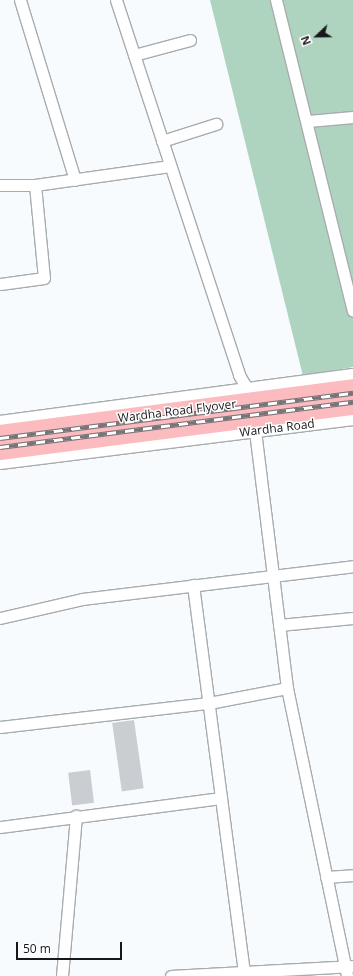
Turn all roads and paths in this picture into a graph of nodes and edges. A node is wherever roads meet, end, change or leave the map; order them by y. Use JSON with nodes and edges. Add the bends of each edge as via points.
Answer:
{"nodes":[{"id":1,"x":20,"y":0,"type":"edge"},
{"id":2,"x":116,"y":0,"type":"edge"},
{"id":3,"x":276,"y":0,"type":"edge"},
{"id":4,"x":190,"y":40,"type":"dead end"},
{"id":5,"x":134,"y":55,"type":"junction"},
{"id":6,"x":353,"y":117,"type":"edge"},
{"id":7,"x":308,"y":121,"type":"junction"},
{"id":8,"x":216,"y":124,"type":"dead end"},
{"id":9,"x":162,"y":141,"type":"junction"},
{"id":10,"x":170,"y":166,"type":"junction"},
{"id":11,"x":74,"y":180,"type":"junction"},
{"id":12,"x":0,"y":185,"type":"edge"},
{"id":13,"x":35,"y":185,"type":"junction"},
{"id":14,"x":0,"y":284,"type":"edge"},
{"id":15,"x":353,"y":311,"type":"edge"},
{"id":16,"x":353,"y":376,"type":"edge"},
{"id":17,"x":353,"y":388,"type":"edge"},
{"id":18,"x":248,"y":390,"type":"junction"},
{"id":19,"x":353,"y":406,"type":"edge"},
{"id":20,"x":353,"y":418,"type":"edge"},
{"id":21,"x":0,"y":423,"type":"edge"},
{"id":22,"x":255,"y":431,"type":"junction"},
{"id":23,"x":0,"y":434,"type":"edge"},
{"id":24,"x":0,"y":451,"type":"edge"},
{"id":25,"x":0,"y":462,"type":"edge"},
{"id":26,"x":353,"y":566,"type":"edge"},
{"id":27,"x":273,"y":577,"type":"junction"},
{"id":28,"x":193,"y":585,"type":"junction"},
{"id":29,"x":0,"y":618,"type":"edge"},
{"id":30,"x":353,"y":618,"type":"edge"},
{"id":31,"x":279,"y":625,"type":"junction"},
{"id":32,"x":288,"y":688,"type":"junction"},
{"id":33,"x":209,"y":703,"type":"junction"},
{"id":34,"x":0,"y":728,"type":"edge"},
{"id":35,"x":221,"y":798,"type":"junction"},
{"id":36,"x":76,"y":816,"type":"junction"},
{"id":37,"x":0,"y":828,"type":"edge"},
{"id":38,"x":353,"y":875,"type":"edge"},
{"id":39,"x":326,"y":877,"type":"junction"},
{"id":40,"x":348,"y":969,"type":"edge"},
{"id":41,"x":244,"y":972,"type":"junction"},
{"id":42,"x":62,"y":976,"type":"edge"},
{"id":43,"x":171,"y":976,"type":"edge"}],
"edges":[{"from":1,"to":11,"type":"street"},
{"from":2,"to":5,"type":"street"},
{"from":3,"to":7,"type":"street"},
{"from":4,"to":5,"type":"street"},
{"from":5,"to":9,"type":"street"},
{"from":6,"to":7,"type":"street"},
{"from":7,"to":15,"type":"street"},
{"from":8,"to":9,"type":"street"},
{"from":9,"to":10,"type":"street"},
{"from":10,"to":11,"type":"street"},
{"from":10,"to":18,"type":"street","via":[[238,375]]},
{"from":11,"to":13,"type":"street"},
{"from":12,"to":13,"type":"street"},
{"from":13,"to":14,"type":"street","via":[[44,278]]},
{"from":16,"to":18,"type":"street"},
{"from":17,"to":23,"type":"highway","name":"Wardha Road Flyover"},
{"from":18,"to":21,"type":"street"},
{"from":19,"to":24,"type":"highway","name":"Wardha Road Flyover"},
{"from":20,"to":22,"type":"street","name":"Wardha Road"},
{"from":22,"to":25,"type":"street","name":"Wardha Road"},
{"from":22,"to":27,"type":"street"},
{"from":26,"to":27,"type":"street"},
{"from":27,"to":28,"type":"street"},
{"from":27,"to":31,"type":"street"},
{"from":28,"to":29,"type":"street","via":[[82,599]]},
{"from":28,"to":33,"type":"street"},
{"from":30,"to":31,"type":"street"},
{"from":31,"to":32,"type":"street"},
{"from":32,"to":33,"type":"street"},
{"from":32,"to":39,"type":"street"},
{"from":33,"to":34,"type":"street"},
{"from":33,"to":35,"type":"street"},
{"from":35,"to":36,"type":"street"},
{"from":35,"to":41,"type":"street"},
{"from":36,"to":37,"type":"street"},
{"from":36,"to":42,"type":"street"},
{"from":38,"to":39,"type":"street"},
{"from":39,"to":40,"type":"street"},
{"from":40,"to":41,"type":"street"},
{"from":41,"to":43,"type":"street"}]}
